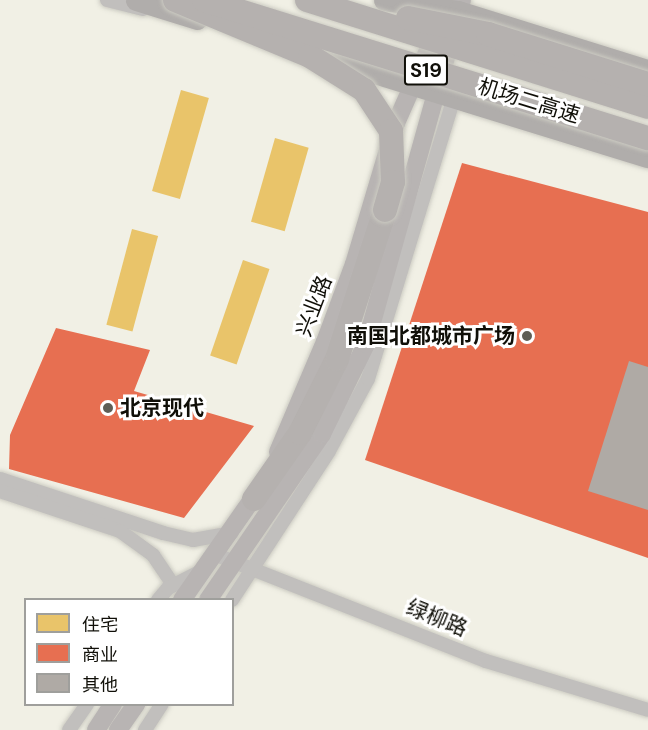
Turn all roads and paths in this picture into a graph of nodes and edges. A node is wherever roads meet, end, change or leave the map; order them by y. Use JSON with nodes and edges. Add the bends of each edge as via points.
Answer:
{"nodes":[{"id":1,"x":107,"y":0,"type":"edge"},
{"id":2,"x":136,"y":0,"type":"edge"},
{"id":3,"x":204,"y":0,"type":"edge"},
{"id":4,"x":384,"y":0,"type":"edge"},
{"id":5,"x":312,"y":1,"type":"edge"},
{"id":6,"x":167,"y":4,"type":"edge"},
{"id":7,"x":454,"y":5,"type":"edge"},
{"id":8,"x":648,"y":70,"type":"edge"},
{"id":9,"x":412,"y":84,"type":"junction"},
{"id":10,"x":648,"y":84,"type":"edge"},
{"id":11,"x":446,"y":94,"type":"junction"},
{"id":12,"x":648,"y":106,"type":"edge"},
{"id":13,"x":648,"y":138,"type":"edge"},
{"id":14,"x":648,"y":158,"type":"edge"},
{"id":15,"x":0,"y":479,"type":"edge"},
{"id":16,"x":0,"y":491,"type":"edge"},
{"id":17,"x":254,"y":499,"type":"junction"},
{"id":18,"x":231,"y":532,"type":"junction"},
{"id":19,"x":214,"y":554,"type":"junction"},
{"id":20,"x":236,"y":560,"type":"junction"},
{"id":21,"x":254,"y":567,"type":"junction"},
{"id":22,"x":178,"y":592,"type":"edge"},
{"id":23,"x":163,"y":598,"type":"edge"},
{"id":24,"x":209,"y":598,"type":"edge"},
{"id":25,"x":233,"y":598,"type":"edge"},
{"id":26,"x":86,"y":706,"type":"edge"},
{"id":27,"x":112,"y":706,"type":"edge"},
{"id":28,"x":135,"y":706,"type":"edge"},
{"id":29,"x":161,"y":706,"type":"edge"},
{"id":30,"x":648,"y":710,"type":"edge"},
{"id":31,"x":69,"y":730,"type":"edge"},
{"id":32,"x":96,"y":730,"type":"edge"},
{"id":33,"x":118,"y":730,"type":"edge"},
{"id":34,"x":145,"y":730,"type":"edge"}],
"edges":[{"from":1,"to":6,"type":"street","via":[[138,9]]},
{"from":2,"to":6,"type":"main road"},
{"from":3,"to":13,"type":"highway","name":"机场二高速","number":"S19","bridge":true},
{"from":4,"to":7,"type":"main road"},
{"from":5,"to":10,"type":"highway","bridge":true,"via":[[465,28]]},
{"from":5,"to":12,"type":"highway","name":"机场二高速","number":"S19","bridge":true},
{"from":6,"to":9,"type":"main road"},
{"from":6,"to":17,"type":"highway","bridge":true,"via":[[310,56],[363,90],[391,130],[393,182],[337,359],[300,433]]},
{"from":7,"to":8,"type":"main road"},
{"from":7,"to":9,"type":"main road","name":"兴业路"},
{"from":7,"to":11,"type":"main road"},
{"from":9,"to":11,"type":"main road"},
{"from":9,"to":17,"type":"main road","name":"兴业路","via":[[325,342]]},
{"from":11,"to":14,"type":"main road"},
{"from":11,"to":20,"type":"main road","via":[[350,383],[285,492]]},
{"from":11,"to":21,"type":"street","via":[[368,379],[329,451]]},
{"from":15,"to":18,"type":"street","via":[[193,540]]},
{"from":16,"to":22,"type":"street","via":[[120,531],[153,555]]},
{"from":17,"to":18,"type":"main road","name":"兴业路"},
{"from":18,"to":19,"type":"main road","name":"兴业路"},
{"from":19,"to":20,"type":"street","name":"绿柳路"},
{"from":19,"to":22,"type":"main road","name":"兴业路"},
{"from":20,"to":21,"type":"street","name":"绿柳路"},
{"from":20,"to":24,"type":"main road"},
{"from":21,"to":25,"type":"street"},
{"from":21,"to":30,"type":"street","name":"绿柳路","via":[[486,661]]},
{"from":22,"to":23,"type":"street"},
{"from":26,"to":31,"type":"street"},
{"from":27,"to":32,"type":"main road"},
{"from":28,"to":33,"type":"main road"},
{"from":29,"to":34,"type":"street"}]}
